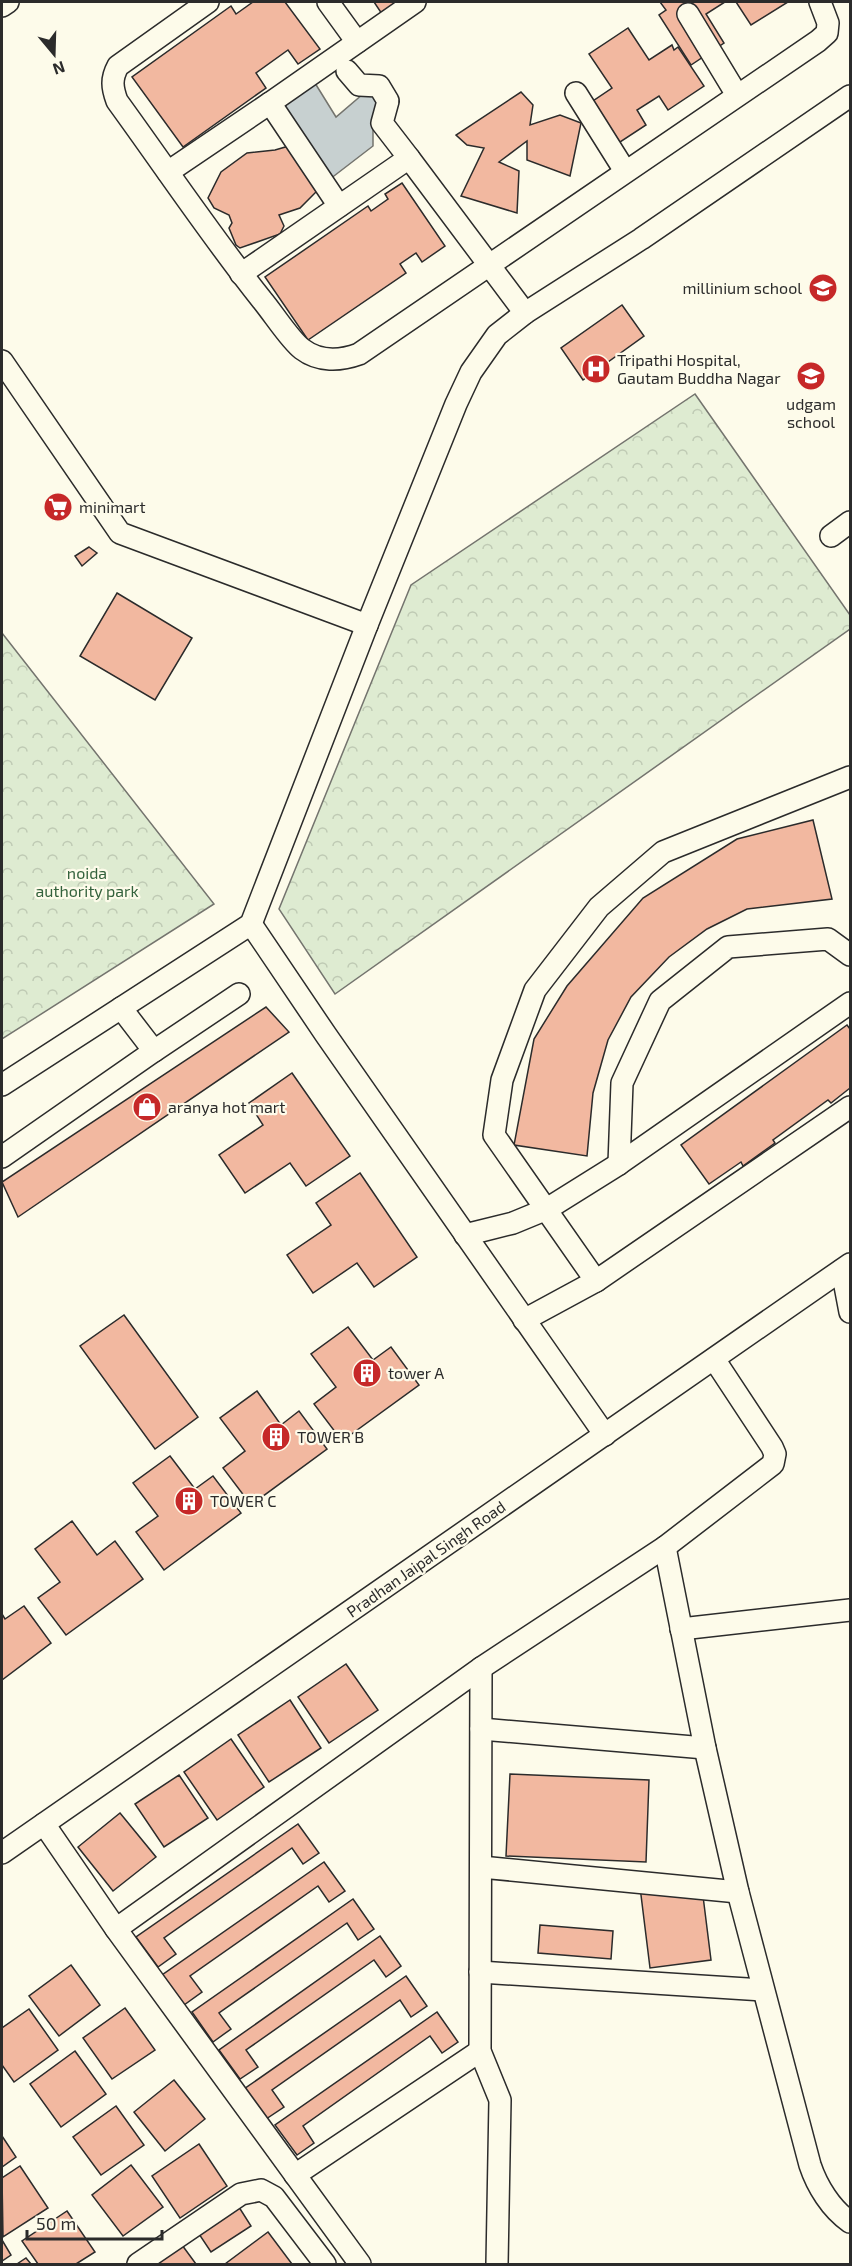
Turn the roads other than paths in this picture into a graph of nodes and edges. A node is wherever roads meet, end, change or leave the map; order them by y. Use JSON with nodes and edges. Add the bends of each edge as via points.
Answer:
{"nodes":[{"id":1,"x":8,"y":2,"type":"edge"},
{"id":2,"x":208,"y":2,"type":"edge"},
{"id":3,"x":328,"y":2,"type":"edge"},
{"id":4,"x":415,"y":2,"type":"edge"},
{"id":5,"x":820,"y":2,"type":"edge"},
{"id":6,"x":2,"y":6,"type":"edge"},
{"id":7,"x":688,"y":14,"type":"dead end"},
{"id":8,"x":357,"y":42,"type":"junction"},
{"id":9,"x":347,"y":70,"type":"dead end"},
{"id":10,"x":576,"y":93,"type":"dead end"},
{"id":11,"x":736,"y":95,"type":"junction"},
{"id":12,"x":850,"y":96,"type":"edge"},
{"id":13,"x":270,"y":103,"type":"junction"},
{"id":14,"x":410,"y":158,"type":"junction"},
{"id":15,"x":625,"y":171,"type":"junction"},
{"id":16,"x":168,"y":172,"type":"junction"},
{"id":17,"x":339,"y":206,"type":"junction"},
{"id":18,"x":489,"y":264,"type":"junction"},
{"id":19,"x":241,"y":274,"type":"junction"},
{"id":20,"x":525,"y":313,"type":"junction"},
{"id":21,"x":2,"y":361,"type":"edge"},
{"id":22,"x":850,"y":522,"type":"edge"},
{"id":23,"x":831,"y":536,"type":"dead end"},
{"id":24,"x":367,"y":625,"type":"junction"},
{"id":25,"x":850,"y":777,"type":"edge"},
{"id":26,"x":251,"y":924,"type":"junction"},
{"id":27,"x":850,"y":955,"type":"edge"},
{"id":28,"x":239,"y":994,"type":"dead end"},
{"id":29,"x":850,"y":1003,"type":"edge"},
{"id":30,"x":121,"y":1008,"type":"junction"},
{"id":31,"x":154,"y":1051,"type":"junction"},
{"id":32,"x":2,"y":1085,"type":"edge"},
{"id":33,"x":850,"y":1107,"type":"edge"},
{"id":34,"x":2,"y":1157,"type":"edge"},
{"id":35,"x":619,"y":1164,"type":"junction"},
{"id":36,"x":547,"y":1209,"type":"junction"},
{"id":37,"x":465,"y":1235,"type":"junction"},
{"id":38,"x":846,"y":1267,"type":"edge"},
{"id":39,"x":596,"y":1281,"type":"junction"},
{"id":40,"x":849,"y":1298,"type":"edge"},
{"id":41,"x":524,"y":1320,"type":"junction"},
{"id":42,"x":714,"y":1359,"type":"junction"},
{"id":43,"x":605,"y":1435,"type":"junction"},
{"id":44,"x":665,"y":1547,"type":"junction"},
{"id":45,"x":850,"y":1610,"type":"edge"},
{"id":46,"x":681,"y":1629,"type":"junction"},
{"id":47,"x":481,"y":1668,"type":"junction"},
{"id":48,"x":481,"y":1729,"type":"junction"},
{"id":49,"x":705,"y":1748,"type":"junction"},
{"id":50,"x":44,"y":1824,"type":"junction"},
{"id":51,"x":2,"y":1853,"type":"edge"},
{"id":52,"x":481,"y":1867,"type":"junction"},
{"id":53,"x":738,"y":1892,"type":"junction"},
{"id":54,"x":116,"y":1929,"type":"junction"},
{"id":55,"x":480,"y":1971,"type":"junction"},
{"id":56,"x":763,"y":1990,"type":"junction"},
{"id":57,"x":480,"y":2051,"type":"junction"},
{"id":58,"x":295,"y":2175,"type":"junction"},
{"id":59,"x":850,"y":2222,"type":"edge"},
{"id":60,"x":138,"y":2265,"type":"edge"},
{"id":61,"x":325,"y":2265,"type":"edge"},
{"id":62,"x":360,"y":2265,"type":"edge"},
{"id":63,"x":497,"y":2265,"type":"edge"}],
"edges":[{"from":1,"to":6,"type":"street"},
{"from":2,"to":16,"type":"street","via":[[126,58],[111,82],[117,101]]},
{"from":3,"to":8,"type":"street"},
{"from":4,"to":8,"type":"street"},
{"from":5,"to":11,"type":"street","via":[[827,33]]},
{"from":7,"to":11,"type":"street"},
{"from":8,"to":13,"type":"street"},
{"from":9,"to":14,"type":"street","via":[[359,85],[379,86],[388,101],[382,123]]},
{"from":10,"to":15,"type":"street"},
{"from":11,"to":15,"type":"street"},
{"from":12,"to":20,"type":"street","via":[[642,239]]},
{"from":13,"to":16,"type":"street"},
{"from":13,"to":17,"type":"street"},
{"from":14,"to":17,"type":"street"},
{"from":14,"to":18,"type":"street"},
{"from":15,"to":18,"type":"street"},
{"from":16,"to":19,"type":"street"},
{"from":17,"to":19,"type":"street"},
{"from":18,"to":19,"type":"street","via":[[359,354],[331,360],[302,349]]},
{"from":18,"to":20,"type":"street"},
{"from":20,"to":24,"type":"street","via":[[497,334],[471,372]]},
{"from":21,"to":24,"type":"street","via":[[120,533]]},
{"from":22,"to":23,"type":"street"},
{"from":24,"to":26,"type":"street"},
{"from":25,"to":36,"type":"street","via":[[663,852],[599,907],[535,990],[502,1080],[494,1135]]},
{"from":26,"to":30,"type":"street"},
{"from":26,"to":37,"type":"street"},
{"from":27,"to":35,"type":"street","via":[[828,939],[728,947],[660,1001],[622,1083]]},
{"from":28,"to":31,"type":"street"},
{"from":29,"to":35,"type":"street"},
{"from":30,"to":31,"type":"street"},
{"from":30,"to":32,"type":"street"},
{"from":31,"to":34,"type":"street"},
{"from":33,"to":39,"type":"street"},
{"from":35,"to":36,"type":"street"},
{"from":36,"to":37,"type":"street","via":[[513,1223]]},
{"from":36,"to":39,"type":"street"},
{"from":37,"to":41,"type":"street"},
{"from":38,"to":40,"type":"street"},
{"from":38,"to":42,"type":"street","name":"Pradhan Jaipal Singh Road"},
{"from":39,"to":41,"type":"street"},
{"from":41,"to":43,"type":"street"},
{"from":42,"to":43,"type":"street","name":"Pradhan Jaipal Singh Road"},
{"from":42,"to":44,"type":"street","via":[[772,1447],[775,1458],[773,1464]]},
{"from":43,"to":50,"type":"street","name":"Pradhan Jaipal Singh Road"},
{"from":44,"to":46,"type":"street"},
{"from":44,"to":47,"type":"street"},
{"from":45,"to":46,"type":"street"},
{"from":46,"to":49,"type":"street"},
{"from":47,"to":48,"type":"street"},
{"from":47,"to":54,"type":"street"},
{"from":48,"to":49,"type":"street"},
{"from":48,"to":52,"type":"street"},
{"from":49,"to":53,"type":"street"},
{"from":50,"to":51,"type":"street","name":"Pradhan Jaipal Singh Road"},
{"from":50,"to":54,"type":"street"},
{"from":52,"to":53,"type":"street"},
{"from":52,"to":55,"type":"street"},
{"from":53,"to":56,"type":"street"},
{"from":54,"to":58,"type":"street"},
{"from":55,"to":56,"type":"street"},
{"from":55,"to":57,"type":"street"},
{"from":56,"to":59,"type":"street","via":[[815,2180]]},
{"from":57,"to":58,"type":"street"},
{"from":57,"to":63,"type":"street","via":[[500,2100]]},
{"from":58,"to":62,"type":"street"},
{"from":60,"to":61,"type":"street","via":[[241,2194],[261,2190],[274,2197]]}]}
